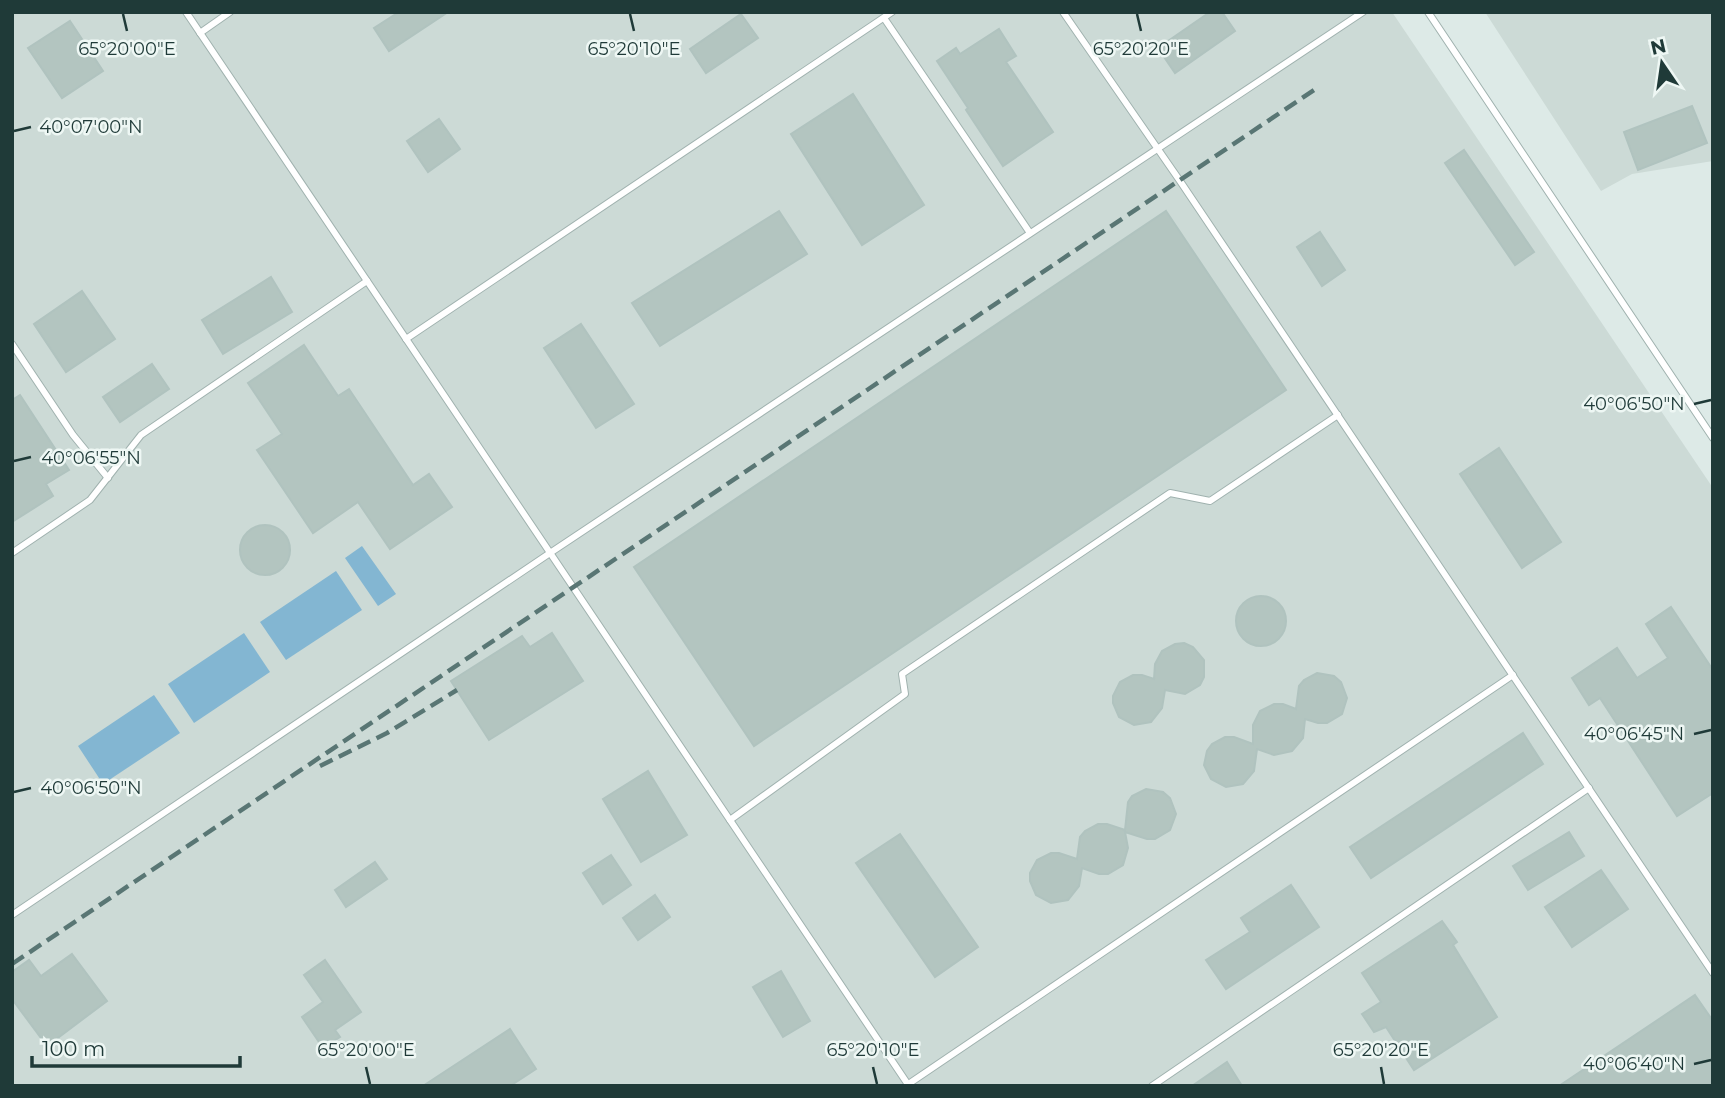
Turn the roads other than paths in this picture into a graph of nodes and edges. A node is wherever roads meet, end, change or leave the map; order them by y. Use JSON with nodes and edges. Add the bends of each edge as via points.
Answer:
{"nodes":[{"id":1,"x":186,"y":12,"type":"edge"},
{"id":2,"x":230,"y":12,"type":"edge"},
{"id":3,"x":891,"y":12,"type":"edge"},
{"id":4,"x":1063,"y":12,"type":"edge"},
{"id":5,"x":1363,"y":12,"type":"edge"},
{"id":6,"x":1428,"y":12,"type":"edge"},
{"id":7,"x":884,"y":18,"type":"junction"},
{"id":8,"x":200,"y":33,"type":"junction"},
{"id":9,"x":1158,"y":148,"type":"junction"},
{"id":10,"x":1030,"y":233,"type":"junction"},
{"id":11,"x":367,"y":281,"type":"junction"},
{"id":12,"x":406,"y":339,"type":"junction"},
{"id":13,"x":12,"y":344,"type":"edge"},
{"id":14,"x":1338,"y":415,"type":"junction"},
{"id":15,"x":1713,"y":438,"type":"edge"},
{"id":16,"x":108,"y":478,"type":"junction"},
{"id":17,"x":12,"y":553,"type":"edge"},
{"id":18,"x":550,"y":553,"type":"junction"},
{"id":19,"x":1513,"y":675,"type":"junction"},
{"id":20,"x":1589,"y":788,"type":"junction"},
{"id":21,"x":730,"y":820,"type":"junction"},
{"id":22,"x":12,"y":915,"type":"edge"},
{"id":23,"x":1713,"y":972,"type":"edge"},
{"id":24,"x":907,"y":1085,"type":"edge"},
{"id":25,"x":1152,"y":1086,"type":"edge"}],
"edges":[{"from":1,"to":8,"type":"lane"},
{"from":2,"to":8,"type":"lane"},
{"from":3,"to":7,"type":"lane"},
{"from":4,"to":9,"type":"lane"},
{"from":5,"to":9,"type":"lane"},
{"from":6,"to":15,"type":"lane"},
{"from":7,"to":10,"type":"lane"},
{"from":7,"to":12,"type":"lane"},
{"from":8,"to":11,"type":"lane"},
{"from":9,"to":10,"type":"lane"},
{"from":9,"to":14,"type":"lane"},
{"from":10,"to":18,"type":"lane"},
{"from":11,"to":12,"type":"lane"},
{"from":11,"to":16,"type":"lane","via":[[141,435]]},
{"from":12,"to":18,"type":"lane"},
{"from":13,"to":16,"type":"lane"},
{"from":14,"to":19,"type":"lane"},
{"from":14,"to":21,"type":"lane","via":[[1210,501],[1170,493],[902,674],[905,694]]},
{"from":16,"to":17,"type":"lane","via":[[90,500]]},
{"from":18,"to":21,"type":"lane"},
{"from":18,"to":22,"type":"lane"},
{"from":19,"to":20,"type":"lane"},
{"from":19,"to":24,"type":"lane"},
{"from":20,"to":23,"type":"lane"},
{"from":20,"to":25,"type":"lane"},
{"from":21,"to":24,"type":"lane"}]}
